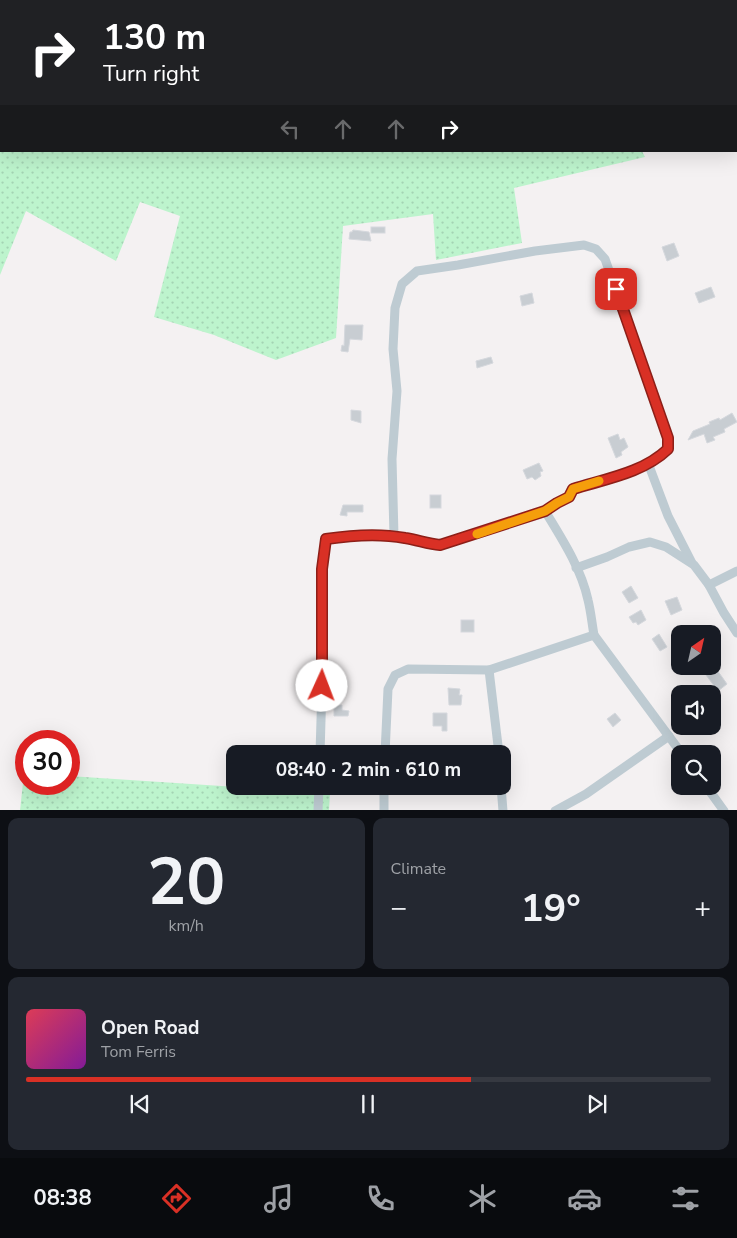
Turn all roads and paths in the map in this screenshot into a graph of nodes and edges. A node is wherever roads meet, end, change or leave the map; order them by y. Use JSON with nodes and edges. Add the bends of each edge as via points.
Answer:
{"nodes":[{"id":1,"x":648,"y":463,"type":"junction"},
{"id":2,"x":545,"y":511,"type":"junction"},
{"id":3,"x":394,"y":536,"type":"junction"},
{"id":4,"x":694,"y":565,"type":"junction"},
{"id":5,"x":576,"y":568,"type":"junction"},
{"id":6,"x":737,"y":572,"type":"edge"},
{"id":7,"x":709,"y":585,"type":"junction"},
{"id":8,"x":737,"y":633,"type":"edge"},
{"id":9,"x":594,"y":635,"type":"junction"},
{"id":10,"x":489,"y":670,"type":"junction"},
{"id":11,"x":669,"y":736,"type":"junction"},
{"id":12,"x":320,"y":745,"type":"edge"},
{"id":13,"x":385,"y":745,"type":"edge"},
{"id":14,"x":498,"y":745,"type":"edge"},
{"id":15,"x":676,"y":745,"type":"edge"},
{"id":16,"x":319,"y":795,"type":"edge"},
{"id":17,"x":384,"y":795,"type":"edge"},
{"id":18,"x":502,"y":795,"type":"edge"},
{"id":19,"x":713,"y":795,"type":"edge"},
{"id":20,"x":318,"y":810,"type":"edge"},
{"id":21,"x":384,"y":810,"type":"edge"},
{"id":22,"x":503,"y":810,"type":"edge"},
{"id":23,"x":555,"y":810,"type":"edge"},
{"id":24,"x":724,"y":810,"type":"edge"}],
"edges":[{"from":1,"to":2,"type":"street","via":[[573,489],[569,497]]},
{"from":1,"to":3,"type":"street","via":[[668,449],[668,438],[605,259],[596,249],[584,245],[545,249],[417,271],[402,284],[395,308]]},
{"from":1,"to":4,"type":"street","via":[[668,516]]},
{"from":2,"to":3,"type":"street","via":[[440,545]]},
{"from":2,"to":5,"type":"street"},
{"from":3,"to":12,"type":"street","via":[[353,535],[326,539],[322,569]]},
{"from":4,"to":5,"type":"street","via":[[666,547],[650,542]]},
{"from":4,"to":7,"type":"street"},
{"from":5,"to":9,"type":"street","via":[[588,599]]},
{"from":6,"to":7,"type":"street"},
{"from":7,"to":8,"type":"street"},
{"from":9,"to":10,"type":"street"},
{"from":9,"to":11,"type":"street"},
{"from":10,"to":13,"type":"street","via":[[408,669],[395,675],[388,690]]},
{"from":10,"to":14,"type":"street"},
{"from":11,"to":15,"type":"street"},
{"from":11,"to":23,"type":"street","via":[[586,794]]},
{"from":16,"to":20,"type":"street"},
{"from":17,"to":21,"type":"street"},
{"from":18,"to":22,"type":"street"},
{"from":19,"to":24,"type":"street"}]}
